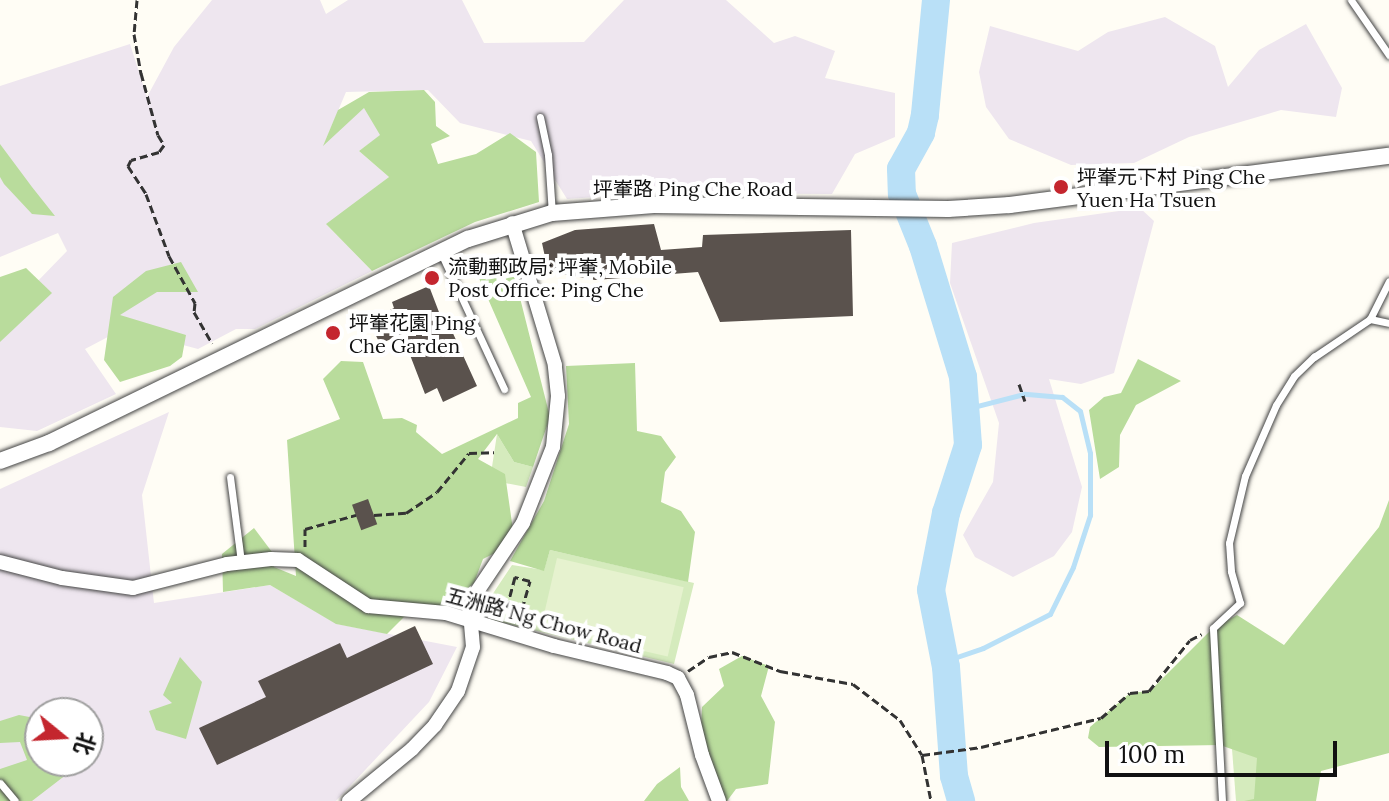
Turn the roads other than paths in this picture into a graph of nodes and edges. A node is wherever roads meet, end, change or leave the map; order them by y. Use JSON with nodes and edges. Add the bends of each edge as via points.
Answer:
{"nodes":[{"id":1,"x":1351,"y":0,"type":"edge"},
{"id":2,"x":1389,"y":55,"type":"edge"},
{"id":3,"x":540,"y":117,"type":"dead end"},
{"id":4,"x":1389,"y":156,"type":"edge"},
{"id":5,"x":552,"y":213,"type":"junction"},
{"id":6,"x":512,"y":223,"type":"junction"},
{"id":7,"x":441,"y":252,"type":"junction"},
{"id":8,"x":1389,"y":281,"type":"edge"},
{"id":9,"x":1370,"y":319,"type":"junction"},
{"id":10,"x":1389,"y":323,"type":"edge"},
{"id":11,"x":504,"y":389,"type":"dead end"},
{"id":12,"x":0,"y":461,"type":"edge"},
{"id":13,"x":230,"y":477,"type":"dead end"},
{"id":14,"x":0,"y":562,"type":"edge"},
{"id":15,"x":241,"y":562,"type":"junction"},
{"id":16,"x":471,"y":623,"type":"junction"},
{"id":17,"x":0,"y":783,"type":"edge"},
{"id":18,"x":15,"y":801,"type":"edge"},
{"id":19,"x":349,"y":801,"type":"edge"},
{"id":20,"x":719,"y":801,"type":"edge"},
{"id":21,"x":1222,"y":801,"type":"edge"}],
"edges":[{"from":1,"to":2,"type":"lane"},
{"from":3,"to":5,"type":"lane"},
{"from":4,"to":5,"type":"street","name":"坪輋路 Ping Che Road","via":[[1086,197],[948,209],[654,205]]},
{"from":5,"to":6,"type":"street","name":"坪輋路 Ping Che Road"},
{"from":6,"to":7,"type":"street","name":"坪輋路 Ping Che Road"},
{"from":6,"to":16,"type":"street","via":[[552,352],[558,414],[542,482],[515,537],[474,596]]},
{"from":7,"to":11,"type":"lane"},
{"from":7,"to":12,"type":"street","name":"坪輋路 Ping Che Road","via":[[49,443]]},
{"from":8,"to":9,"type":"lane"},
{"from":9,"to":10,"type":"lane"},
{"from":9,"to":21,"type":"lane","via":[[1305,364],[1276,405],[1245,476],[1231,531],[1231,571],[1240,603],[1213,628]]},
{"from":13,"to":15,"type":"lane"},
{"from":14,"to":15,"type":"street","name":"五洲路 Ng Chow Road","via":[[133,588]]},
{"from":15,"to":16,"type":"street","name":"五洲路 Ng Chow Road","via":[[298,560],[368,606],[442,612]]},
{"from":16,"to":19,"type":"street","via":[[473,647],[464,679],[435,725]]},
{"from":16,"to":20,"type":"street","name":"五洲路 Ng Chow Road","via":[[678,678]]},
{"from":17,"to":18,"type":"lane"}]}
